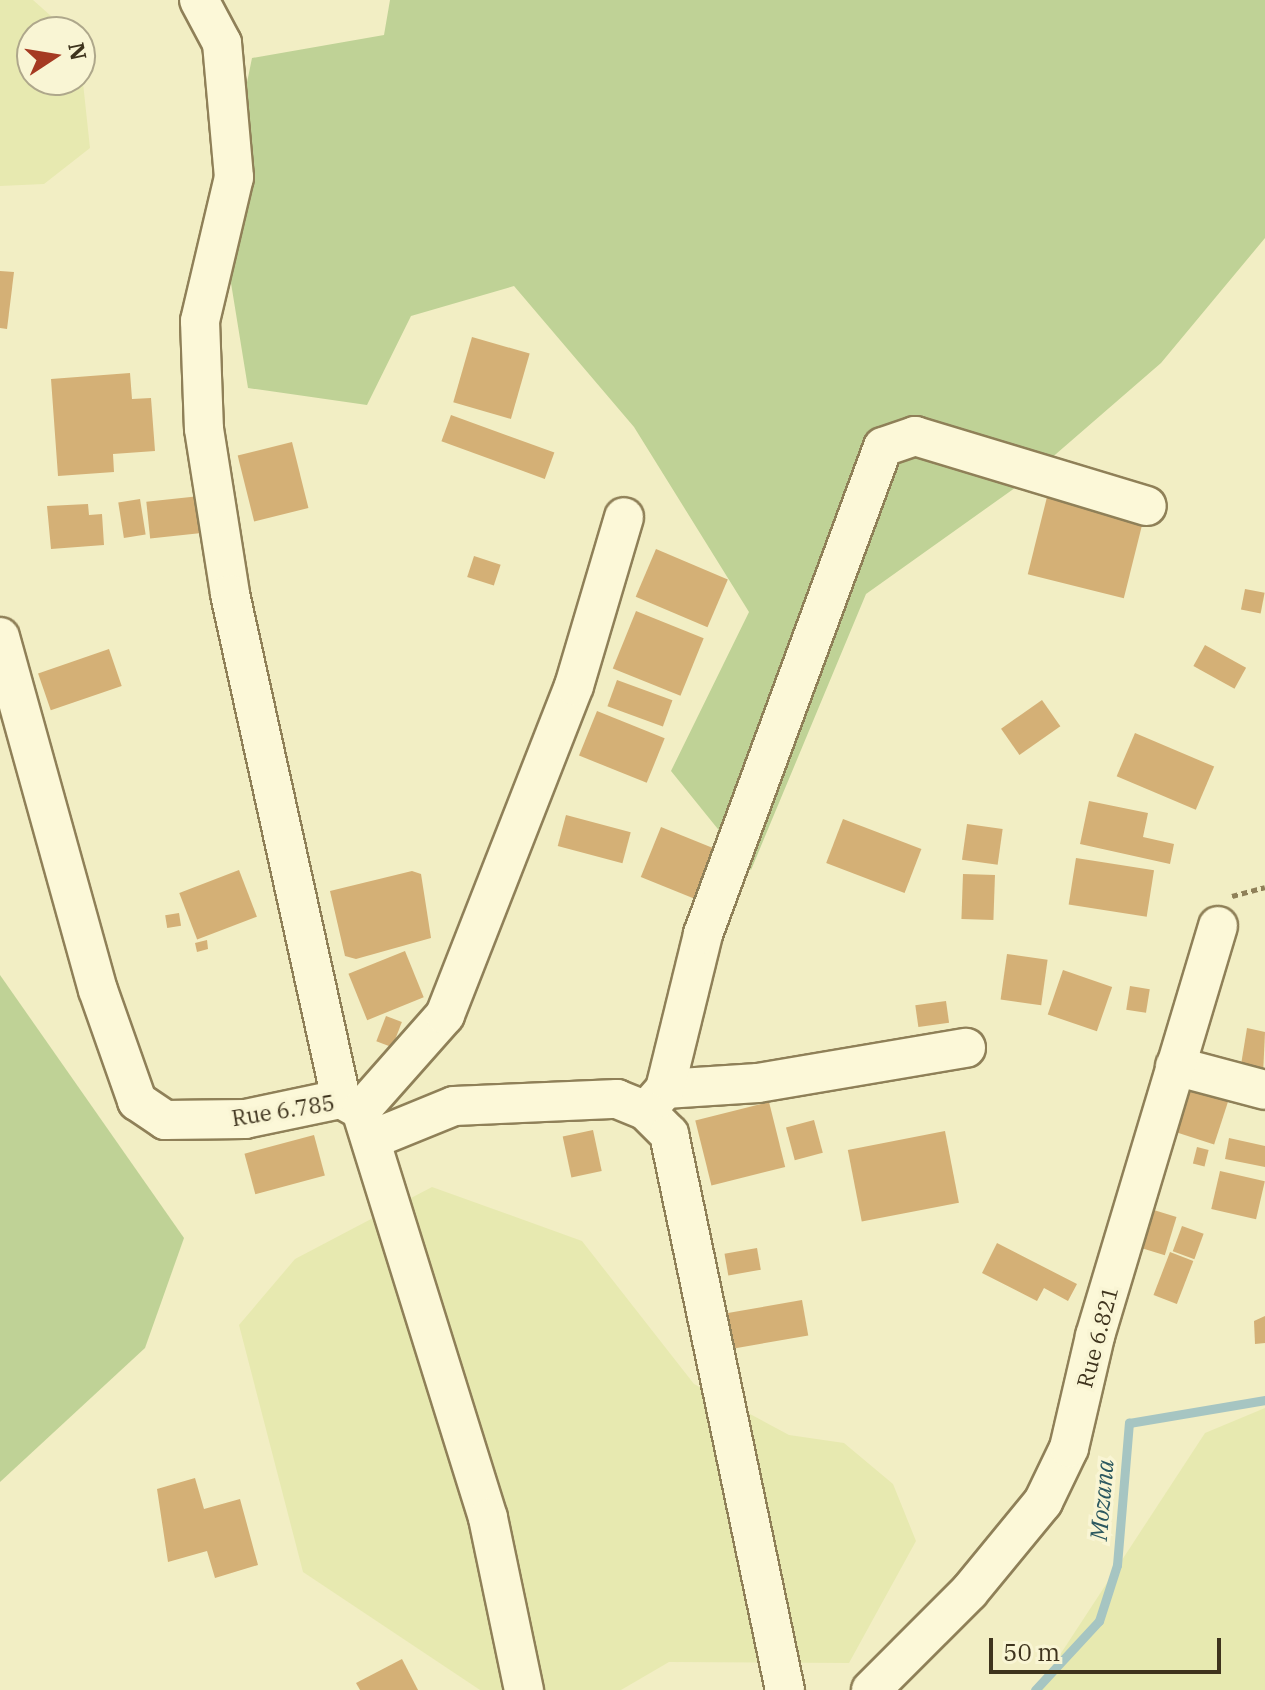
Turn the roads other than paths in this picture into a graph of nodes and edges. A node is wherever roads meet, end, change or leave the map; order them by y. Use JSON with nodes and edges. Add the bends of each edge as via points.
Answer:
{"nodes":[{"id":1,"x":199,"y":0,"type":"edge"},
{"id":2,"x":1147,"y":506,"type":"dead end"},
{"id":3,"x":624,"y":517,"type":"dead end"},
{"id":4,"x":0,"y":637,"type":"edge"},
{"id":5,"x":1218,"y":926,"type":"dead end"},
{"id":6,"x":966,"y":1048,"type":"dead end"},
{"id":7,"x":1175,"y":1066,"type":"junction"},
{"id":8,"x":1265,"y":1090,"type":"edge"},
{"id":9,"x":656,"y":1100,"type":"junction"},
{"id":10,"x":358,"y":1116,"type":"junction"},
{"id":11,"x":524,"y":1690,"type":"edge"},
{"id":12,"x":785,"y":1690,"type":"edge"},
{"id":13,"x":871,"y":1690,"type":"edge"}],
"edges":[{"from":1,"to":10,"type":"street","via":[[222,43],[234,177],[200,321],[204,429],[230,594]]},
{"from":2,"to":9,"type":"street","via":[[915,436],[883,447],[703,934]]},
{"from":3,"to":10,"type":"street","via":[[574,686],[445,1015]]},
{"from":4,"to":10,"type":"street","name":"Rue 6.785","via":[[98,990],[137,1101],[165,1120]]},
{"from":5,"to":7,"type":"street","name":"Rue 6.821"},
{"from":6,"to":9,"type":"street"},
{"from":7,"to":8,"type":"street"},
{"from":7,"to":13,"type":"street","name":"Rue 6.821","via":[[1056,1475],[969,1592]]},
{"from":9,"to":10,"type":"street","name":"Rue 6.785","via":[[454,1106]]},
{"from":9,"to":12,"type":"street","via":[[669,1134]]},
{"from":10,"to":11,"type":"street","via":[[488,1518]]}]}
